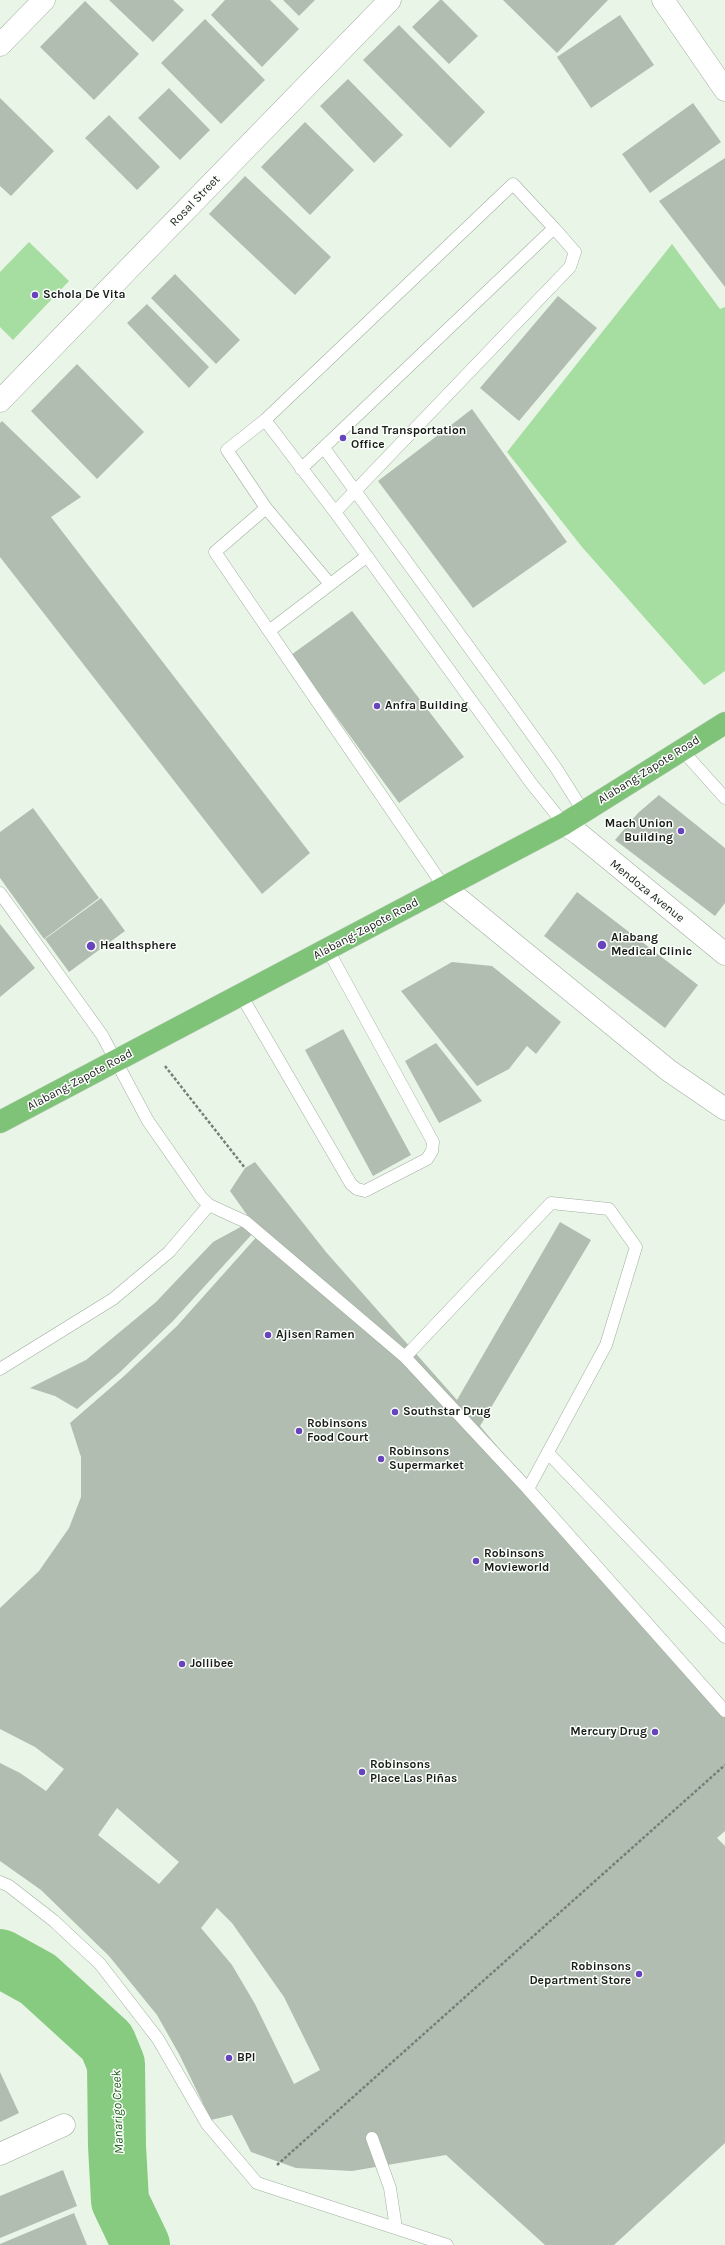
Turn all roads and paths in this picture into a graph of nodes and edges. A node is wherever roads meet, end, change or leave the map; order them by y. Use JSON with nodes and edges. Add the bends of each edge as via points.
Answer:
{"nodes":[{"id":1,"x":44,"y":0,"type":"edge"},
{"id":2,"x":390,"y":0,"type":"edge"},
{"id":3,"x":663,"y":0,"type":"edge"},
{"id":4,"x":0,"y":46,"type":"edge"},
{"id":5,"x":725,"y":90,"type":"edge"},
{"id":6,"x":554,"y":228,"type":"junction"},
{"id":7,"x":0,"y":401,"type":"edge"},
{"id":8,"x":265,"y":420,"type":"junction"},
{"id":9,"x":324,"y":448,"type":"junction"},
{"id":10,"x":301,"y":469,"type":"junction"},
{"id":11,"x":354,"y":491,"type":"junction"},
{"id":12,"x":266,"y":508,"type":"junction"},
{"id":13,"x":335,"y":512,"type":"junction"},
{"id":14,"x":366,"y":557,"type":"junction"},
{"id":15,"x":330,"y":584,"type":"junction"},
{"id":16,"x":269,"y":631,"type":"junction"},
{"id":17,"x":725,"y":722,"type":"edge"},
{"id":18,"x":682,"y":750,"type":"junction"},
{"id":19,"x":725,"y":798,"type":"edge"},
{"id":20,"x":583,"y":812,"type":"junction"},
{"id":21,"x":564,"y":824,"type":"junction"},
{"id":22,"x":606,"y":857,"type":"junction"},
{"id":23,"x":444,"y":887,"type":"junction"},
{"id":24,"x":0,"y":893,"type":"edge"},
{"id":25,"x":328,"y":950,"type":"junction"},
{"id":26,"x":725,"y":954,"type":"edge"},
{"id":27,"x":241,"y":995,"type":"junction"},
{"id":28,"x":150,"y":1042,"type":"junction"},
{"id":29,"x":115,"y":1062,"type":"junction"},
{"id":30,"x":725,"y":1109,"type":"edge"},
{"id":31,"x":0,"y":1122,"type":"edge"},
{"id":32,"x":245,"y":1168,"type":"dead end"},
{"id":33,"x":209,"y":1205,"type":"junction"},
{"id":34,"x":405,"y":1357,"type":"junction"},
{"id":35,"x":0,"y":1369,"type":"edge"},
{"id":36,"x":548,"y":1453,"type":"junction"},
{"id":37,"x":528,"y":1489,"type":"junction"},
{"id":38,"x":723,"y":1633,"type":"edge"},
{"id":39,"x":725,"y":1711,"type":"edge"},
{"id":40,"x":725,"y":1765,"type":"edge"},
{"id":41,"x":0,"y":1882,"type":"edge"},
{"id":42,"x":64,"y":2124,"type":"dead end"},
{"id":43,"x":372,"y":2138,"type":"dead end"},
{"id":44,"x":0,"y":2154,"type":"edge"},
{"id":45,"x":257,"y":2183,"type":"junction"},
{"id":46,"x":396,"y":2228,"type":"junction"},
{"id":47,"x":447,"y":2245,"type":"edge"}],
"edges":[{"from":1,"to":4,"type":"street"},
{"from":2,"to":7,"type":"street","name":"Rosal Street"},
{"from":3,"to":5,"type":"street"},
{"from":6,"to":8,"type":"lane","via":[[513,184]]},
{"from":6,"to":9,"type":"lane"},
{"from":6,"to":11,"type":"lane","via":[[575,252],[570,268]]},
{"from":8,"to":10,"type":"lane"},
{"from":8,"to":12,"type":"lane","via":[[227,450]]},
{"from":9,"to":10,"type":"lane"},
{"from":9,"to":11,"type":"lane"},
{"from":10,"to":13,"type":"lane"},
{"from":11,"to":13,"type":"lane"},
{"from":11,"to":20,"type":"lane","via":[[556,768]]},
{"from":12,"to":15,"type":"lane"},
{"from":12,"to":16,"type":"lane","via":[[215,552]]},
{"from":13,"to":14,"type":"lane"},
{"from":14,"to":15,"type":"lane"},
{"from":14,"to":21,"type":"lane","via":[[531,783]]},
{"from":15,"to":16,"type":"lane"},
{"from":16,"to":23,"type":"lane"},
{"from":17,"to":18,"type":"highway","name":"Alabang-Zapote Road"},
{"from":18,"to":19,"type":"lane"},
{"from":18,"to":20,"type":"highway","name":"Alabang-Zapote Road"},
{"from":20,"to":21,"type":"highway","name":"Alabang-Zapote Road"},
{"from":20,"to":22,"type":"street","name":"Mendoza Avenue"},
{"from":21,"to":22,"type":"street","name":"Mendoza Avenue"},
{"from":21,"to":23,"type":"highway","name":"Alabang-Zapote Road"},
{"from":22,"to":26,"type":"street","name":"Mendoza Avenue"},
{"from":23,"to":25,"type":"highway","name":"Alabang-Zapote Road"},
{"from":23,"to":30,"type":"street","via":[[668,1070]]},
{"from":24,"to":29,"type":"lane","via":[[102,1035]]},
{"from":25,"to":27,"type":"highway","name":"Alabang-Zapote Road"},
{"from":25,"to":27,"type":"lane","via":[[433,1142],[432,1151],[427,1159],[366,1191],[351,1184]]},
{"from":27,"to":28,"type":"highway","name":"Alabang-Zapote Road"},
{"from":28,"to":29,"type":"highway","name":"Alabang-Zapote Road"},
{"from":28,"to":32,"type":"path","via":[[180,1087]]},
{"from":29,"to":31,"type":"highway","name":"Alabang-Zapote Road"},
{"from":29,"to":33,"type":"lane","via":[[148,1121],[201,1198]]},
{"from":33,"to":34,"type":"lane","via":[[246,1222]]},
{"from":33,"to":35,"type":"lane","via":[[169,1252],[113,1299]]},
{"from":34,"to":36,"type":"lane","via":[[551,1203],[609,1209],[636,1247],[606,1345]]},
{"from":34,"to":37,"type":"lane"},
{"from":36,"to":37,"type":"lane"},
{"from":36,"to":38,"type":"lane"},
{"from":37,"to":39,"type":"lane"},
{"from":40,"to":45,"type":"path"},
{"from":41,"to":45,"type":"lane","via":[[9,1886],[54,1921],[100,1964],[158,2038],[207,2124]]},
{"from":42,"to":44,"type":"street"},
{"from":43,"to":46,"type":"lane","via":[[390,2188]]},
{"from":45,"to":46,"type":"lane"},
{"from":46,"to":47,"type":"lane"}]}
